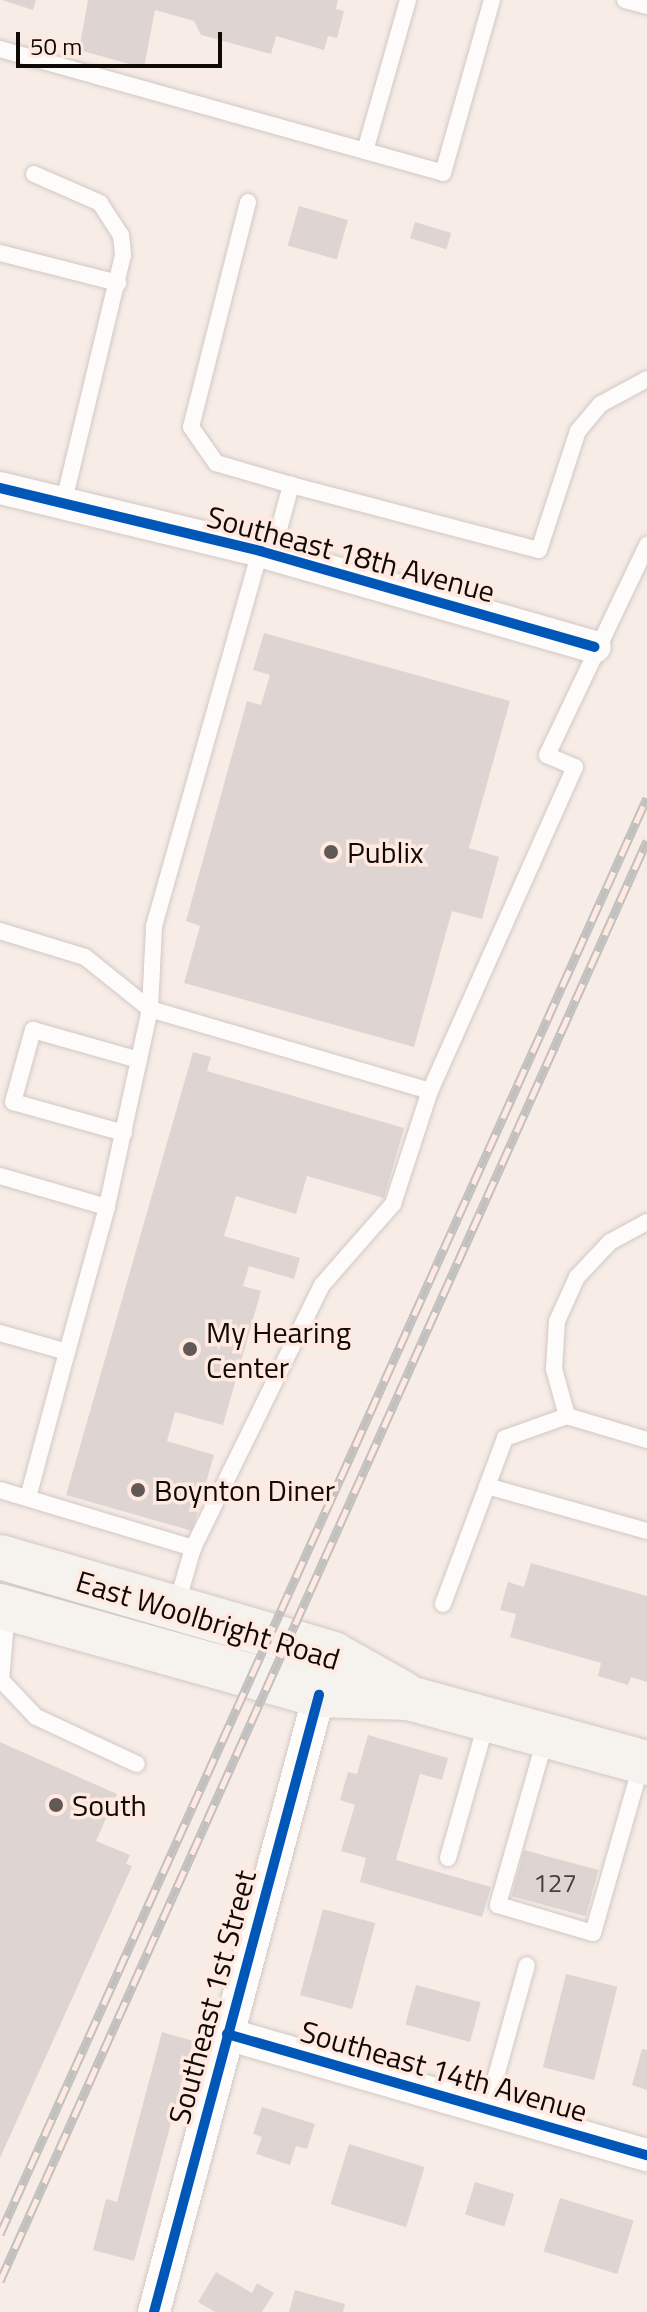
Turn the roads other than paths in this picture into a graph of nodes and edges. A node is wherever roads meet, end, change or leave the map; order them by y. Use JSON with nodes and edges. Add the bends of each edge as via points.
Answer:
{"nodes":[{"id":1,"x":408,"y":0,"type":"edge"},
{"id":2,"x":492,"y":0,"type":"edge"},
{"id":3,"x":625,"y":0,"type":"edge"},
{"id":4,"x":647,"y":6,"type":"edge"},
{"id":5,"x":0,"y":49,"type":"edge"},
{"id":6,"x":365,"y":151,"type":"junction"},
{"id":7,"x":34,"y":174,"type":"dead end"},
{"id":8,"x":248,"y":202,"type":"dead end"},
{"id":9,"x":0,"y":253,"type":"edge"},
{"id":10,"x":118,"y":283,"type":"junction"},
{"id":11,"x":647,"y":379,"type":"edge"},
{"id":12,"x":291,"y":485,"type":"junction"},
{"id":13,"x":0,"y":488,"type":"edge"},
{"id":14,"x":63,"y":505,"type":"junction"},
{"id":15,"x":647,"y":545,"type":"edge"},
{"id":16,"x":266,"y":553,"type":"junction"},
{"id":17,"x":595,"y":647,"type":"junction"},
{"id":18,"x":0,"y":931,"type":"edge"},
{"id":19,"x":150,"y":1009,"type":"junction"},
{"id":20,"x":139,"y":1060,"type":"junction"},
{"id":21,"x":430,"y":1091,"type":"junction"},
{"id":22,"x":124,"y":1133,"type":"junction"},
{"id":23,"x":0,"y":1176,"type":"edge"},
{"id":24,"x":107,"y":1207,"type":"junction"},
{"id":25,"x":647,"y":1222,"type":"edge"},
{"id":26,"x":0,"y":1333,"type":"edge"},
{"id":27,"x":67,"y":1352,"type":"junction"},
{"id":28,"x":567,"y":1416,"type":"junction"},
{"id":29,"x":647,"y":1440,"type":"edge"},
{"id":30,"x":487,"y":1486,"type":"junction"},
{"id":31,"x":0,"y":1490,"type":"edge"},
{"id":32,"x":28,"y":1498,"type":"junction"},
{"id":33,"x":647,"y":1531,"type":"edge"},
{"id":34,"x":193,"y":1548,"type":"junction"},
{"id":35,"x":0,"y":1557,"type":"edge"},
{"id":36,"x":443,"y":1604,"type":"dead end"},
{"id":37,"x":4,"y":1607,"type":"edge"},
{"id":38,"x":176,"y":1608,"type":"junction"},
{"id":39,"x":319,"y":1695,"type":"junction"},
{"id":40,"x":409,"y":1698,"type":"junction"},
{"id":41,"x":487,"y":1719,"type":"junction"},
{"id":42,"x":547,"y":1735,"type":"junction"},
{"id":43,"x":644,"y":1762,"type":"edge"},
{"id":44,"x":137,"y":1764,"type":"dead end"},
{"id":45,"x":448,"y":1858,"type":"dead end"},
{"id":46,"x":527,"y":1965,"type":"dead end"},
{"id":47,"x":227,"y":2034,"type":"junction"},
{"id":48,"x":487,"y":2109,"type":"junction"},
{"id":49,"x":647,"y":2155,"type":"edge"},
{"id":50,"x":154,"y":2312,"type":"edge"}],
"edges":[{"from":1,"to":6,"type":"lane"},
{"from":2,"to":6,"type":"lane","via":[[443,173]]},
{"from":3,"to":4,"type":"lane"},
{"from":5,"to":6,"type":"lane"},
{"from":7,"to":10,"type":"lane","via":[[84,191],[112,217],[123,255]]},
{"from":8,"to":12,"type":"lane","via":[[191,427],[216,463]]},
{"from":9,"to":10,"type":"lane"},
{"from":10,"to":14,"type":"lane"},
{"from":11,"to":12,"type":"lane","via":[[601,404],[578,431],[539,550]]},
{"from":12,"to":16,"type":"lane"},
{"from":13,"to":14,"type":"street","name":"Southeast 18th Avenue"},
{"from":14,"to":16,"type":"street","name":"Southeast 18th Avenue"},
{"from":15,"to":17,"type":"lane"},
{"from":16,"to":17,"type":"street","name":"Southeast 18th Avenue"},
{"from":16,"to":19,"type":"lane","via":[[154,926]]},
{"from":17,"to":21,"type":"lane","via":[[547,755],[575,767]]},
{"from":18,"to":19,"type":"lane","via":[[85,957]]},
{"from":19,"to":20,"type":"lane"},
{"from":19,"to":21,"type":"lane"},
{"from":20,"to":22,"type":"lane"},
{"from":20,"to":22,"type":"lane","via":[[33,1030],[13,1102]]},
{"from":21,"to":34,"type":"lane","via":[[393,1204],[322,1285]]},
{"from":22,"to":24,"type":"lane"},
{"from":23,"to":24,"type":"lane"},
{"from":24,"to":27,"type":"lane"},
{"from":25,"to":28,"type":"lane","via":[[610,1242],[577,1277],[557,1321],[554,1369]]},
{"from":26,"to":27,"type":"lane"},
{"from":27,"to":32,"type":"lane"},
{"from":28,"to":29,"type":"lane"},
{"from":28,"to":30,"type":"lane","via":[[505,1438]]},
{"from":30,"to":33,"type":"lane"},
{"from":30,"to":36,"type":"lane"},
{"from":31,"to":32,"type":"lane"},
{"from":32,"to":34,"type":"lane"},
{"from":34,"to":38,"type":"lane"},
{"from":35,"to":38,"type":"main road","name":"East Woolbright Road"},
{"from":37,"to":39,"type":"main road","name":"East Woolbright Road"},
{"from":37,"to":44,"type":"lane","via":[[1,1680],[36,1717]]},
{"from":38,"to":40,"type":"main road","name":"East Woolbright Road","via":[[333,1654]]},
{"from":39,"to":40,"type":"main road","name":"East Woolbright Road"},
{"from":39,"to":47,"type":"street","name":"Southeast 1st Street"},
{"from":40,"to":41,"type":"main road","name":"East Woolbright Road"},
{"from":41,"to":42,"type":"main road","name":"East Woolbright Road"},
{"from":41,"to":45,"type":"lane"},
{"from":42,"to":43,"type":"main road","name":"East Woolbright Road"},
{"from":42,"to":43,"type":"lane","via":[[498,1905],[593,1933]]},
{"from":46,"to":48,"type":"lane"},
{"from":47,"to":48,"type":"street","name":"Southeast 14th Avenue"},
{"from":47,"to":50,"type":"street","name":"Southeast 1st Street"},
{"from":48,"to":49,"type":"street","name":"Southeast 14th Avenue"}]}
